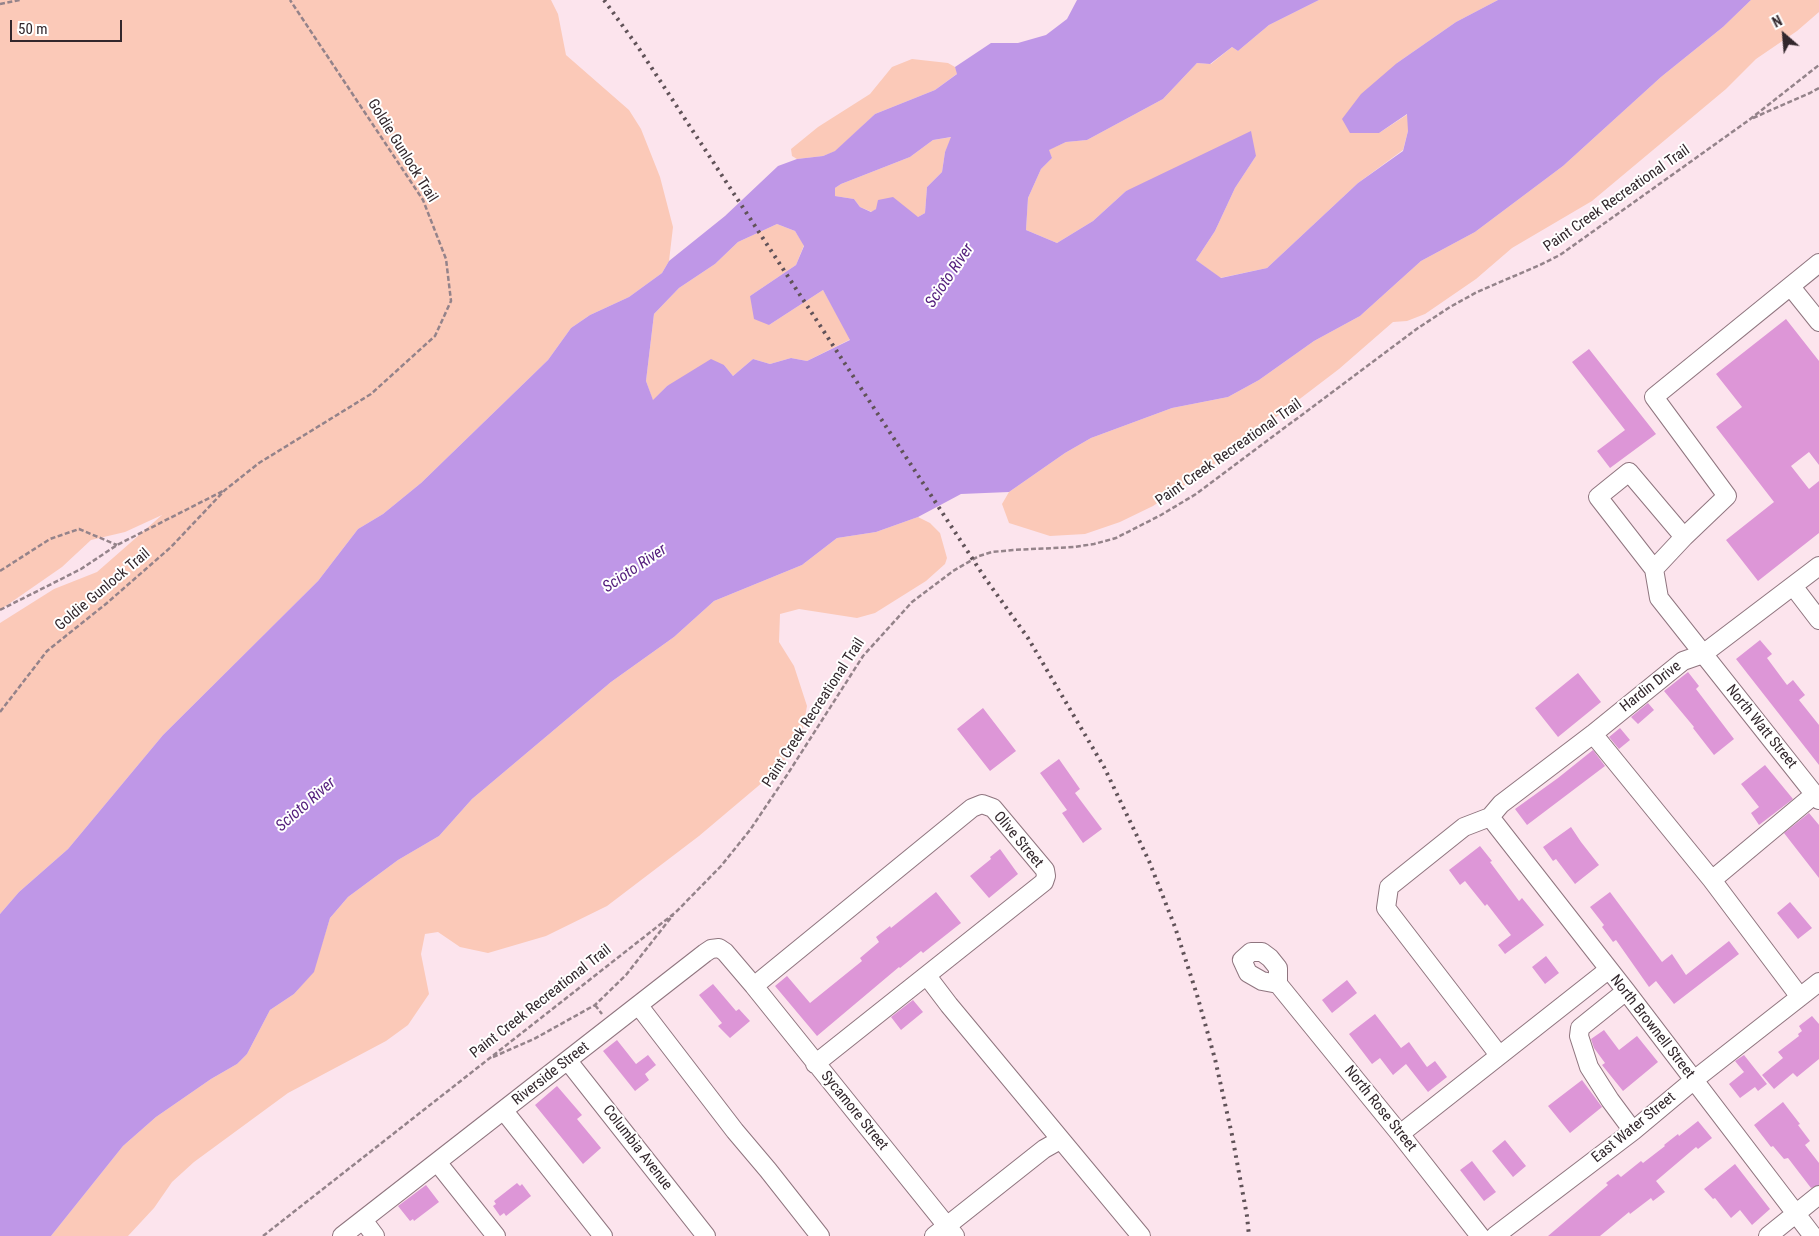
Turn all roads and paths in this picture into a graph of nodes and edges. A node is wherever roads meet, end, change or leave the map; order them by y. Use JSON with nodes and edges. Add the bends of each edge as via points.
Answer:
{"nodes":[{"id":1,"x":20,"y":0,"type":"edge"},
{"id":2,"x":290,"y":0,"type":"edge"},
{"id":3,"x":0,"y":4,"type":"edge"},
{"id":4,"x":1819,"y":65,"type":"edge"},
{"id":5,"x":1819,"y":88,"type":"edge"},
{"id":6,"x":1749,"y":120,"type":"junction"},
{"id":7,"x":1819,"y":264,"type":"edge"},
{"id":8,"x":1791,"y":286,"type":"junction"},
{"id":9,"x":1819,"y":322,"type":"edge"},
{"id":10,"x":225,"y":490,"type":"junction"},
{"id":11,"x":1684,"y":537,"type":"junction"},
{"id":12,"x":117,"y":545,"type":"junction"},
{"id":13,"x":1819,"y":566,"type":"edge"},
{"id":14,"x":1654,"y":569,"type":"junction"},
{"id":15,"x":0,"y":571,"type":"edge"},
{"id":16,"x":1793,"y":586,"type":"junction"},
{"id":17,"x":0,"y":610,"type":"edge"},
{"id":18,"x":1819,"y":620,"type":"edge"},
{"id":19,"x":1703,"y":654,"type":"junction"},
{"id":20,"x":0,"y":712,"type":"edge"},
{"id":21,"x":1593,"y":734,"type":"junction"},
{"id":22,"x":1817,"y":797,"type":"edge"},
{"id":23,"x":1490,"y":818,"type":"junction"},
{"id":24,"x":1712,"y":880,"type":"junction"},
{"id":25,"x":676,"y":912,"type":"junction"},
{"id":26,"x":1608,"y":970,"type":"junction"},
{"id":27,"x":927,"y":976,"type":"junction"},
{"id":28,"x":1819,"y":982,"type":"edge"},
{"id":29,"x":1278,"y":984,"type":"dead end"},
{"id":30,"x":754,"y":986,"type":"junction"},
{"id":31,"x":1626,"y":991,"type":"junction"},
{"id":32,"x":1800,"y":997,"type":"junction"},
{"id":33,"x":638,"y":1006,"type":"junction"},
{"id":34,"x":1499,"y":1055,"type":"junction"},
{"id":35,"x":489,"y":1058,"type":"junction"},
{"id":36,"x":568,"y":1061,"type":"junction"},
{"id":37,"x":815,"y":1064,"type":"junction"},
{"id":38,"x":1694,"y":1080,"type":"junction"},
{"id":39,"x":504,"y":1111,"type":"junction"},
{"id":40,"x":1633,"y":1131,"type":"junction"},
{"id":41,"x":1400,"y":1134,"type":"junction"},
{"id":42,"x":1060,"y":1140,"type":"junction"},
{"id":43,"x":437,"y":1162,"type":"junction"},
{"id":44,"x":1819,"y":1195,"type":"edge"},
{"id":45,"x":1796,"y":1214,"type":"junction"},
{"id":46,"x":364,"y":1220,"type":"junction"},
{"id":47,"x":945,"y":1232,"type":"edge"},
{"id":48,"x":263,"y":1236,"type":"edge"},
{"id":49,"x":342,"y":1236,"type":"edge"},
{"id":50,"x":375,"y":1236,"type":"edge"},
{"id":51,"x":496,"y":1236,"type":"edge"},
{"id":52,"x":603,"y":1236,"type":"edge"},
{"id":53,"x":706,"y":1236,"type":"edge"},
{"id":54,"x":820,"y":1236,"type":"edge"},
{"id":55,"x":1141,"y":1236,"type":"edge"},
{"id":56,"x":1480,"y":1236,"type":"edge"},
{"id":57,"x":1495,"y":1236,"type":"edge"},
{"id":58,"x":1768,"y":1236,"type":"edge"},
{"id":59,"x":1813,"y":1236,"type":"edge"}],
"edges":[{"from":1,"to":3,"type":"path"},
{"from":2,"to":10,"type":"path","name":"Goldie Gunlock Trail","via":[[423,200],[446,259],[452,301],[435,336],[371,394],[259,463]]},
{"from":4,"to":6,"type":"path","name":"Paint Creek Recreational Trail"},
{"from":5,"to":6,"type":"path"},
{"from":6,"to":25,"type":"path","name":"Paint Creek Recreational Trail","via":[[1560,255],[1477,292],[1442,312],[1204,488],[1161,515],[1116,538],[1074,547],[992,552],[953,571],[912,602],[863,656],[750,830],[721,866]]},
{"from":7,"to":8,"type":"street"},
{"from":8,"to":9,"type":"street"},
{"from":8,"to":11,"type":"street","via":[[1654,397],[1727,496]]},
{"from":10,"to":12,"type":"path","name":"Goldie Gunlock Trail"},
{"from":10,"to":20,"type":"path","name":"Goldie Gunlock Trail","via":[[171,547],[47,651]]},
{"from":11,"to":14,"type":"street"},
{"from":11,"to":14,"type":"street","via":[[1629,472],[1598,497]]},
{"from":12,"to":15,"type":"path","name":"Goldie Gunlock Trail","via":[[78,529],[50,539]]},
{"from":12,"to":17,"type":"path","name":"Goldie Gunlock Trail","via":[[81,569]]},
{"from":13,"to":16,"type":"street","name":"Hardin Drive"},
{"from":14,"to":19,"type":"street","name":"North Watt Street","via":[[1659,598]]},
{"from":16,"to":18,"type":"street"},
{"from":16,"to":19,"type":"street","name":"Hardin Drive"},
{"from":19,"to":21,"type":"street","name":"Hardin Drive","via":[[1684,661]]},
{"from":19,"to":22,"type":"street","name":"North Watt Street"},
{"from":21,"to":23,"type":"street","name":"Hardin Drive","via":[[1501,804]]},
{"from":21,"to":24,"type":"street"},
{"from":22,"to":24,"type":"street"},
{"from":23,"to":26,"type":"street","name":"North Brownell Street"},
{"from":23,"to":34,"type":"street","via":[[1464,827],[1389,887],[1386,908]]},
{"from":24,"to":32,"type":"street"},
{"from":25,"to":35,"type":"path","name":"Paint Creek Recreational Trail"},
{"from":25,"to":35,"type":"path","via":[[626,975],[595,1005],[534,1039]]},
{"from":26,"to":31,"type":"street","name":"North Brownell Street"},
{"from":26,"to":34,"type":"street"},
{"from":27,"to":30,"type":"street","name":"Olive Street","via":[[1044,882],[1046,876],[1045,870],[993,808],[982,804],[972,808]]},
{"from":27,"to":37,"type":"street","name":"Olive Street"},
{"from":27,"to":42,"type":"street","via":[[948,1006]]},
{"from":28,"to":32,"type":"street","name":"East Water Street"},
{"from":29,"to":41,"type":"street","name":"North Rose Street"},
{"from":30,"to":33,"type":"street","name":"Riverside Street","via":[[725,952],[719,948],[711,949]]},
{"from":30,"to":37,"type":"street","name":"Sycamore Street"},
{"from":31,"to":38,"type":"street","name":"North Brownell Street"},
{"from":31,"to":40,"type":"street","via":[[1580,1028],[1579,1036],[1589,1067]]},
{"from":32,"to":38,"type":"street","name":"East Water Street"},
{"from":33,"to":36,"type":"street","name":"Riverside Street"},
{"from":33,"to":54,"type":"street"},
{"from":34,"to":41,"type":"street"},
{"from":35,"to":48,"type":"path","name":"Paint Creek Recreational Trail"},
{"from":36,"to":39,"type":"street","name":"Riverside Street"},
{"from":36,"to":53,"type":"street","name":"Columbia Avenue"},
{"from":37,"to":47,"type":"street","name":"Sycamore Street"},
{"from":38,"to":40,"type":"street","name":"East Water Street"},
{"from":38,"to":45,"type":"street","name":"North Brownell Street"},
{"from":39,"to":43,"type":"street","name":"Riverside Street"},
{"from":39,"to":52,"type":"street"},
{"from":40,"to":57,"type":"street","name":"East Water Street"},
{"from":41,"to":56,"type":"street","name":"North Rose Street"},
{"from":42,"to":47,"type":"street","via":[[958,1217]]},
{"from":42,"to":55,"type":"street"},
{"from":43,"to":46,"type":"street","name":"Riverside Street"},
{"from":43,"to":51,"type":"street"},
{"from":44,"to":45,"type":"street"},
{"from":45,"to":58,"type":"street"},
{"from":45,"to":59,"type":"street","name":"North Brownell Street"},
{"from":46,"to":49,"type":"street","name":"Riverside Street"},
{"from":46,"to":50,"type":"street"}]}
